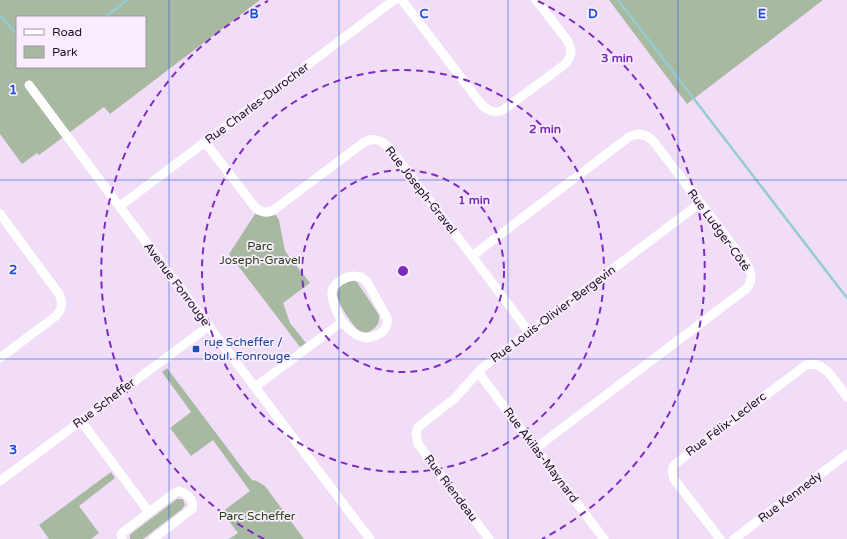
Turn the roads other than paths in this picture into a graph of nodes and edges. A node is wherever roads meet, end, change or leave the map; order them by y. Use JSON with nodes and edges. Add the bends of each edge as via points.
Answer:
{"nodes":[{"id":1,"x":394,"y":0,"type":"edge"},
{"id":2,"x":402,"y":0,"type":"edge"},
{"id":3,"x":536,"y":0,"type":"edge"},
{"id":4,"x":29,"y":85,"type":"dead end"},
{"id":5,"x":205,"y":142,"type":"junction"},
{"id":6,"x":700,"y":204,"type":"junction"},
{"id":7,"x":120,"y":206,"type":"junction"},
{"id":8,"x":0,"y":214,"type":"edge"},
{"id":9,"x":472,"y":256,"type":"junction"},
{"id":10,"x":342,"y":322,"type":"junction"},
{"id":11,"x":209,"y":326,"type":"junction"},
{"id":12,"x":529,"y":332,"type":"junction"},
{"id":13,"x":0,"y":358,"type":"edge"},
{"id":14,"x":478,"y":372,"type":"junction"},
{"id":15,"x":255,"y":387,"type":"junction"},
{"id":16,"x":847,"y":397,"type":"edge"},
{"id":17,"x":81,"y":421,"type":"junction"},
{"id":18,"x":416,"y":434,"type":"joint"},
{"id":19,"x":536,"y":448,"type":"junction"},
{"id":20,"x":847,"y":454,"type":"edge"},
{"id":21,"x":0,"y":481,"type":"edge"},
{"id":22,"x":149,"y":512,"type":"junction"},
{"id":23,"x":122,"y":539,"type":"edge"},
{"id":24,"x":153,"y":539,"type":"edge"},
{"id":25,"x":370,"y":539,"type":"edge"},
{"id":26,"x":489,"y":539,"type":"edge"},
{"id":27,"x":604,"y":539,"type":"edge"},
{"id":28,"x":720,"y":539,"type":"edge"},
{"id":29,"x":734,"y":539,"type":"edge"}],
"edges":[{"from":1,"to":5,"type":"street","name":"Rue Charles-Durocher"},
{"from":2,"to":3,"type":"street","via":[[482,105],[495,112],[503,110],[564,65],[570,56],[567,40]]},
{"from":4,"to":7,"type":"street","name":"Avenue Fonrouge"},
{"from":5,"to":7,"type":"street","name":"Rue Charles-Durocher"},
{"from":5,"to":9,"type":"street","name":"Rue Joseph-Gravel","via":[[254,206],[265,213],[275,209],[363,143],[373,139],[380,140],[390,149]]},
{"from":6,"to":9,"type":"street","name":"Rue Ludger-Côté","via":[[652,139],[638,134],[630,137]]},
{"from":6,"to":12,"type":"street","name":"Rue Louis-Olivier-Bergevin"},
{"from":6,"to":19,"type":"street","name":"Rue Ludger-Côté","via":[[748,266],[752,275],[750,284]]},
{"from":7,"to":11,"type":"street","name":"Avenue Fonrouge"},
{"from":8,"to":13,"type":"street","via":[[59,294],[62,304],[56,316]]},
{"from":9,"to":12,"type":"street","name":"Rue Joseph-Gravel"},
{"from":10,"to":10,"type":"street","via":[[365,338],[378,334],[388,324],[386,314],[369,285],[361,277],[345,278],[333,289],[333,300]]},
{"from":10,"to":15,"type":"street"},
{"from":11,"to":15,"type":"street","name":"Avenue Fonrouge"},
{"from":11,"to":17,"type":"street","name":"Rue Scheffer"},
{"from":12,"to":14,"type":"street","name":"Rue Louis-Olivier-Bergevin"},
{"from":14,"to":18,"type":"street","name":"Rue Louis-Olivier-Bergevin","via":[[455,398],[420,425]]},
{"from":14,"to":19,"type":"street","name":"Rue Akilas-Maynard"},
{"from":15,"to":25,"type":"street","name":"Avenue Fonrouge"},
{"from":16,"to":28,"type":"street","name":"Rue Félix-Leclerc","via":[[824,368],[818,364],[806,364],[675,464],[672,470],[674,479]]},
{"from":17,"to":21,"type":"street","name":"Rue Scheffer"},
{"from":17,"to":22,"type":"street"},
{"from":18,"to":26,"type":"street","name":"Rue Riendeau","via":[[417,442],[424,453]]},
{"from":19,"to":27,"type":"street","name":"Rue Akilas-Maynard"},
{"from":20,"to":29,"type":"street","name":"Rue Kennedy"},
{"from":22,"to":23,"type":"street","via":[[122,533]]},
{"from":22,"to":24,"type":"street","via":[[180,491],[187,494],[193,504],[190,511]]}]}
